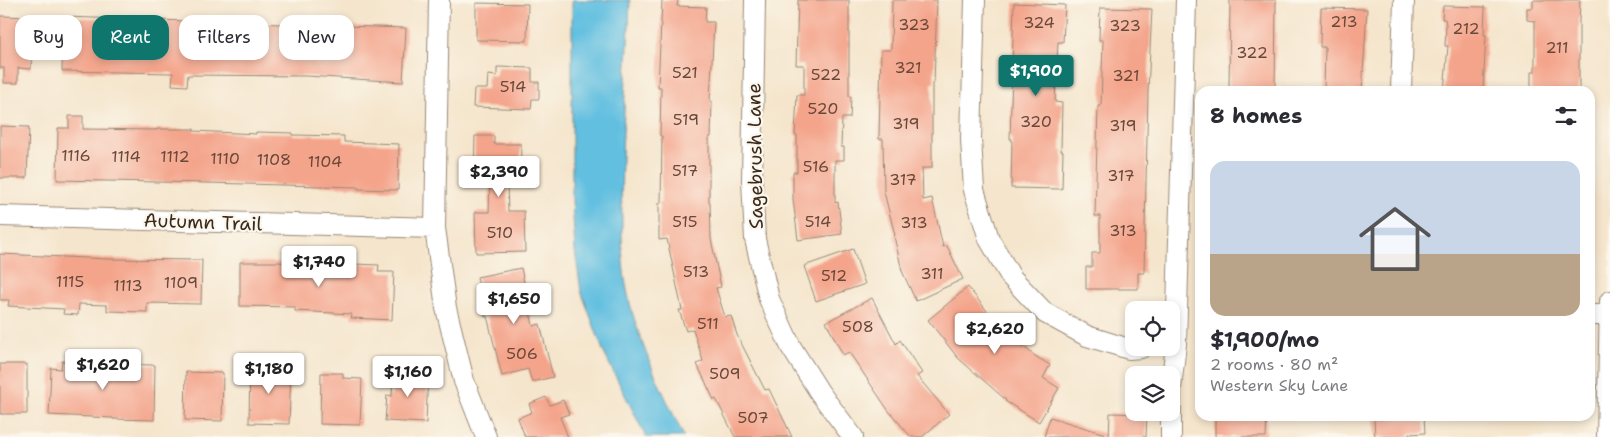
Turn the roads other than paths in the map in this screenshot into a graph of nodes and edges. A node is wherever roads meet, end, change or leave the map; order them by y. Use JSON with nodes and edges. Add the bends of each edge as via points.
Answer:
{"nodes":[{"id":1,"x":439,"y":0,"type":"edge"},
{"id":2,"x":755,"y":0,"type":"edge"},
{"id":3,"x":976,"y":0,"type":"edge"},
{"id":4,"x":1186,"y":0,"type":"edge"},
{"id":5,"x":1404,"y":0,"type":"edge"},
{"id":6,"x":1402,"y":86,"type":"edge"},
{"id":7,"x":0,"y":216,"type":"edge"},
{"id":8,"x":436,"y":228,"type":"junction"},
{"id":9,"x":1176,"y":301,"type":"edge"},
{"id":10,"x":1610,"y":301,"type":"edge"},
{"id":11,"x":1610,"y":315,"type":"edge"},
{"id":12,"x":1595,"y":316,"type":"edge"},
{"id":13,"x":1125,"y":348,"type":"edge"},
{"id":14,"x":1173,"y":356,"type":"edge"},
{"id":15,"x":486,"y":437,"type":"edge"},
{"id":16,"x":853,"y":437,"type":"edge"},
{"id":17,"x":1171,"y":437,"type":"edge"},
{"id":18,"x":1607,"y":437,"type":"edge"}],
"edges":[{"from":1,"to":8,"type":"street"},
{"from":2,"to":16,"type":"street","name":"Sagebrush Lane","via":[[752,181],[755,239],[769,299],[791,347]]},
{"from":3,"to":13,"type":"street","via":[[971,139],[974,190],[989,239],[1011,278],[1045,312],[1087,336]]},
{"from":4,"to":9,"type":"street"},
{"from":5,"to":6,"type":"street"},
{"from":7,"to":8,"type":"street","name":"Autumn Trail"},
{"from":8,"to":15,"type":"street","via":[[446,308],[464,381]]},
{"from":10,"to":11,"type":"street"},
{"from":11,"to":12,"type":"street"},
{"from":11,"to":18,"type":"street"},
{"from":14,"to":17,"type":"street"}]}
